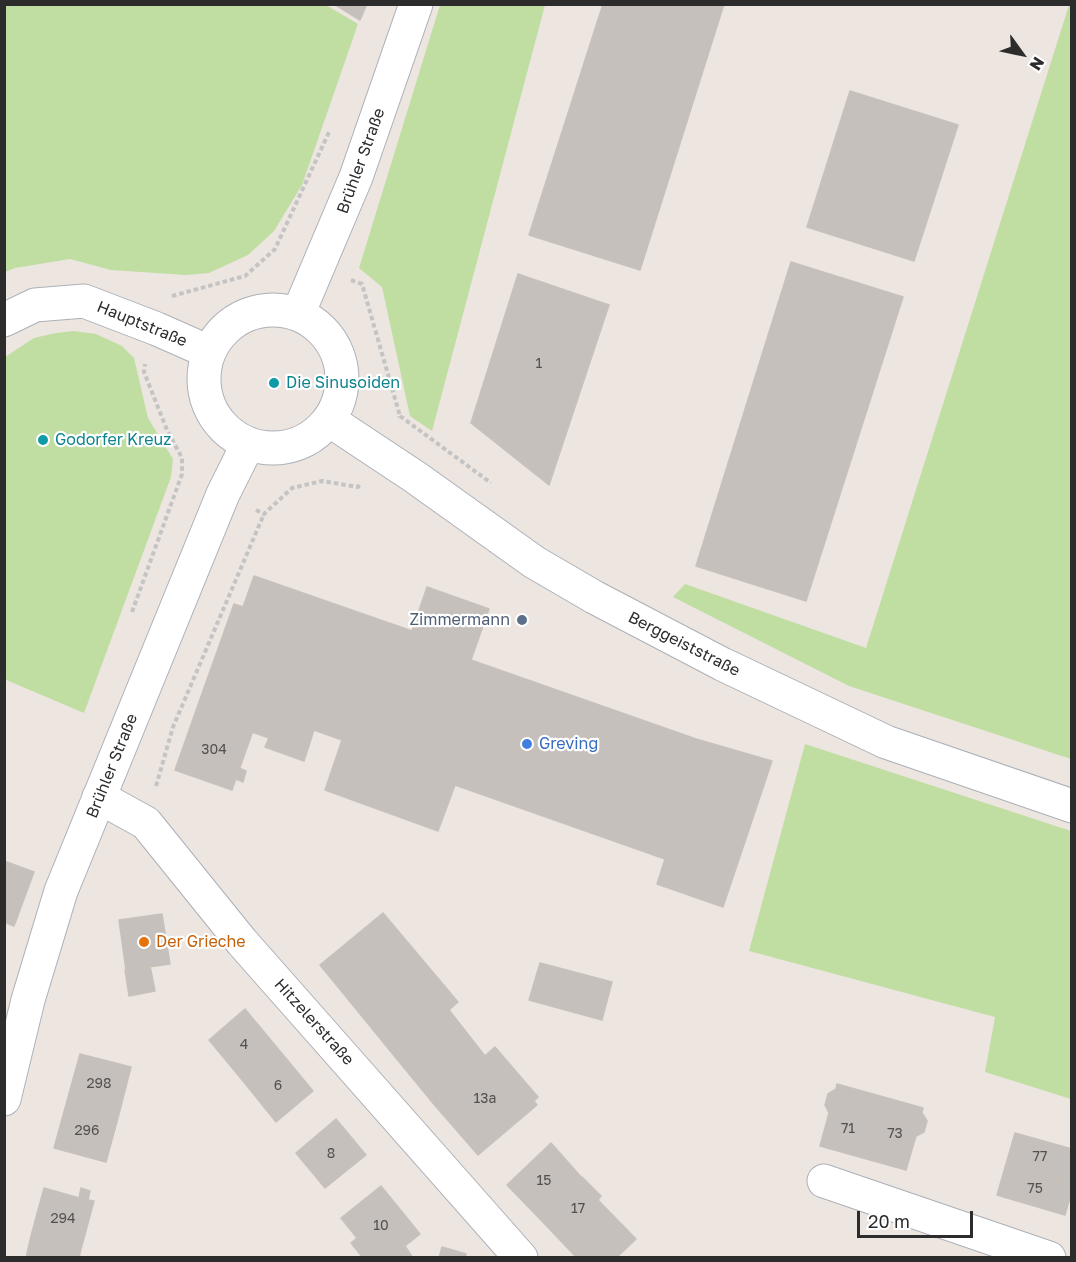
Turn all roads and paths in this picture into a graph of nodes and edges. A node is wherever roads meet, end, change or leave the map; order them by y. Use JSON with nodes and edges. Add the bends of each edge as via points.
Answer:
{"nodes":[{"id":1,"x":416,"y":4,"type":"edge"},
{"id":2,"x":333,"y":124,"type":"dead end"},
{"id":3,"x":298,"y":314,"type":"junction"},
{"id":4,"x":4,"y":320,"type":"edge"},
{"id":5,"x":157,"y":329,"type":"junction"},
{"id":6,"x":209,"y":352,"type":"junction"},
{"id":7,"x":400,"y":416,"type":"dead end"},
{"id":8,"x":329,"y":420,"type":"junction"},
{"id":9,"x":248,"y":444,"type":"junction"},
{"id":10,"x":496,"y":486,"type":"dead end"},
{"id":11,"x":264,"y":514,"type":"dead end"},
{"id":12,"x":129,"y":619,"type":"dead end"},
{"id":13,"x":99,"y":797,"type":"junction"},
{"id":14,"x":1071,"y":806,"type":"edge"},
{"id":15,"x":146,"y":823,"type":"junction"},
{"id":16,"x":4,"y":1099,"type":"edge"},
{"id":17,"x":824,"y":1181,"type":"dead end"},
{"id":18,"x":521,"y":1257,"type":"edge"},
{"id":19,"x":1049,"y":1257,"type":"edge"}],
"edges":[{"from":1,"to":3,"type":"street","name":"Brühler Straße","via":[[356,177]]},
{"from":2,"to":5,"type":"path","via":[[275,249],[245,276],[173,294]]},
{"from":3,"to":6,"type":"street","via":[[274,309],[254,312],[236,320],[220,334]]},
{"from":3,"to":8,"type":"street","via":[[330,338],[339,358],[339,400]]},
{"from":4,"to":5,"type":"street","name":"Hauptstraße","via":[[35,305],[84,301]]},
{"from":5,"to":6,"type":"street","name":"Hauptstraße"},
{"from":5,"to":12,"type":"path","via":[[144,372],[182,458],[182,474]]},
{"from":6,"to":9,"type":"street","via":[[204,372],[205,393],[212,413],[225,429]]},
{"from":7,"to":10,"type":"path"},
{"from":8,"to":9,"type":"street","via":[[312,436],[290,446],[266,448]]},
{"from":8,"to":14,"type":"street","name":"Berggeiststraße","via":[[534,562],[722,664],[886,742]]},
{"from":9,"to":13,"type":"street","name":"Brühler Straße","via":[[223,494]]},
{"from":11,"to":15,"type":"path","via":[[173,727]]},
{"from":13,"to":15,"type":"street","name":"Hitzelerstraße"},
{"from":13,"to":16,"type":"street","name":"Brühler Straße","via":[[61,891],[28,1000]]},
{"from":15,"to":18,"type":"street","name":"Hitzelerstraße","via":[[242,942]]},
{"from":17,"to":19,"type":"street"}]}
